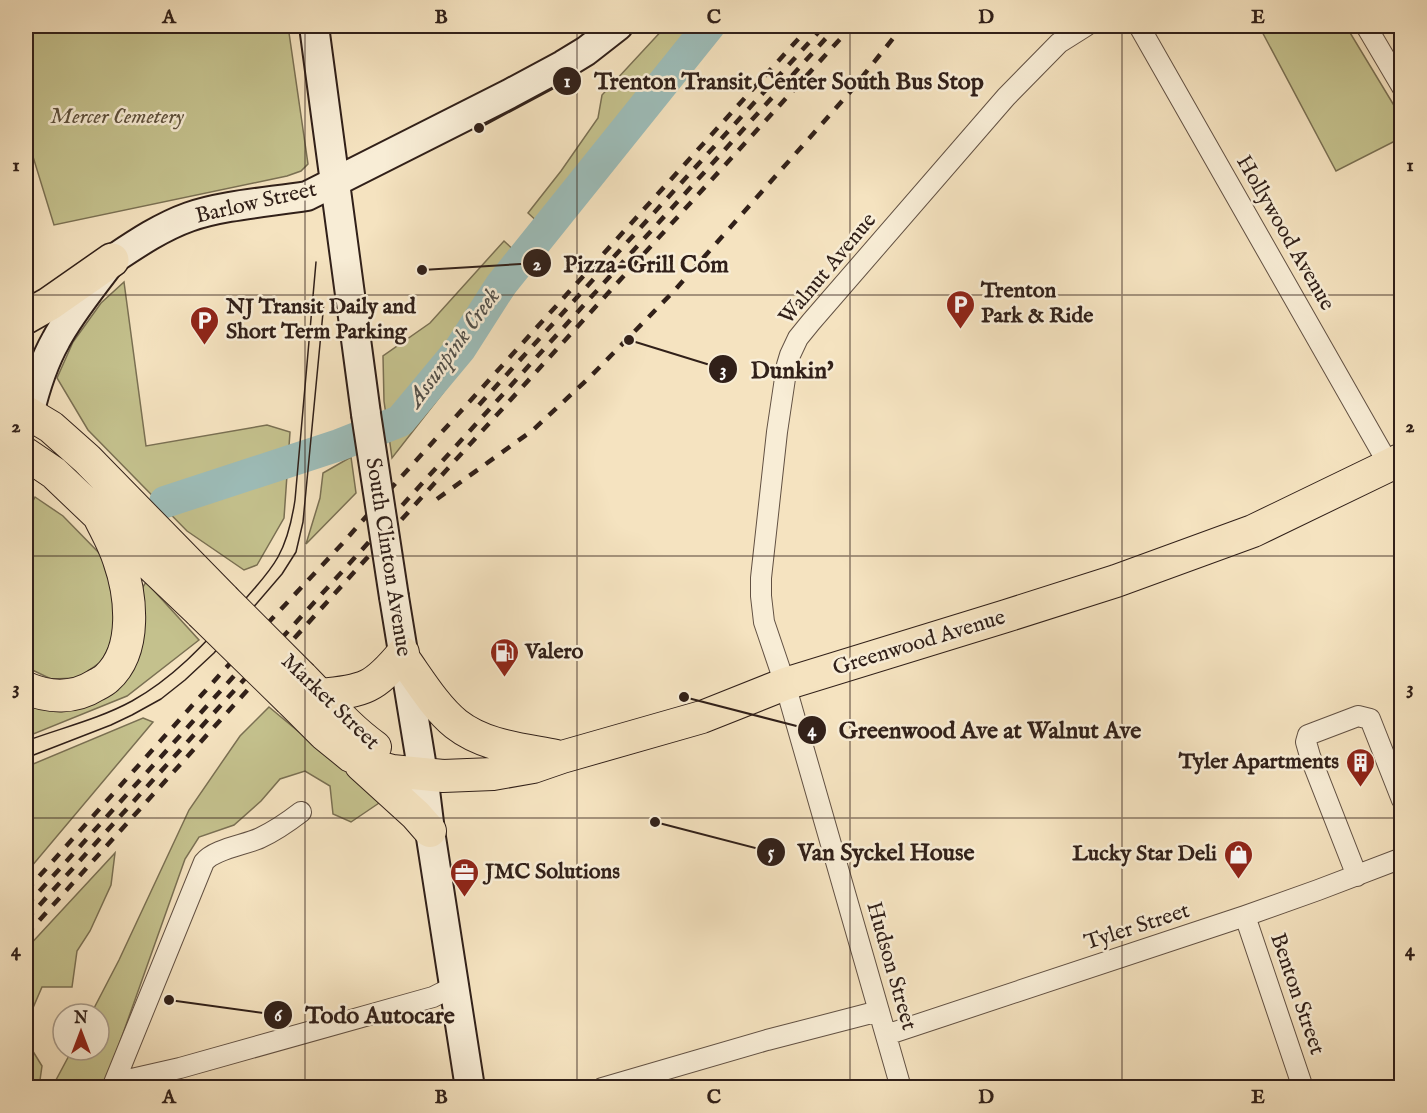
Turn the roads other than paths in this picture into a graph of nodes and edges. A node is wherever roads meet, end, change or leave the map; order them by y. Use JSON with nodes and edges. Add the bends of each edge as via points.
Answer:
{"nodes":[{"id":1,"x":314,"y":26,"type":"edge"},
{"id":2,"x":618,"y":26,"type":"edge"},
{"id":3,"x":1086,"y":26,"type":"edge"},
{"id":4,"x":1139,"y":26,"type":"edge"},
{"id":5,"x":1366,"y":26,"type":"edge"},
{"id":6,"x":1401,"y":87,"type":"edge"},
{"id":7,"x":336,"y":183,"type":"junction"},
{"id":8,"x":112,"y":260,"type":"junction"},
{"id":9,"x":26,"y":317,"type":"edge"},
{"id":10,"x":27,"y":419,"type":"edge"},
{"id":11,"x":26,"y":454,"type":"edge"},
{"id":12,"x":1395,"y":462,"type":"edge"},
{"id":13,"x":98,"y":514,"type":"junction"},
{"id":14,"x":212,"y":606,"type":"junction"},
{"id":15,"x":404,"y":656,"type":"junction"},
{"id":16,"x":785,"y":684,"type":"junction"},
{"id":17,"x":26,"y":688,"type":"edge"},
{"id":18,"x":304,"y":690,"type":"junction"},
{"id":19,"x":351,"y":756,"type":"junction"},
{"id":20,"x":562,"y":757,"type":"junction"},
{"id":21,"x":423,"y":774,"type":"junction"},
{"id":22,"x":1401,"y":800,"type":"edge"},
{"id":23,"x":301,"y":812,"type":"dead end"},
{"id":24,"x":430,"y":831,"type":"junction"},
{"id":25,"x":1401,"y":858,"type":"edge"},
{"id":26,"x":1356,"y":876,"type":"junction"},
{"id":27,"x":1245,"y":916,"type":"junction"},
{"id":28,"x":455,"y":987,"type":"junction"},
{"id":29,"x":879,"y":1011,"type":"junction"},
{"id":30,"x":886,"y":1035,"type":"junction"},
{"id":31,"x":113,"y":1085,"type":"edge"},
{"id":32,"x":470,"y":1088,"type":"edge"},
{"id":33,"x":602,"y":1088,"type":"edge"},
{"id":34,"x":901,"y":1088,"type":"edge"},
{"id":35,"x":1303,"y":1088,"type":"edge"}],
"edges":[{"from":1,"to":7,"type":"street","name":"South Clinton Avenue"},
{"from":2,"to":7,"type":"street","name":"Barlow Street","via":[[571,60]]},
{"from":3,"to":16,"type":"street","name":"Walnut Avenue","via":[[1059,43],[1006,97],[811,322],[790,355],[761,578],[765,622]]},
{"from":4,"to":12,"type":"street","name":"Hollywood Avenue"},
{"from":5,"to":6,"type":"street"},
{"from":7,"to":8,"type":"street","name":"Barlow Street","via":[[307,196],[189,217]]},
{"from":7,"to":15,"type":"street","name":"South Clinton Avenue","bridge":true,"via":[[366,414]]},
{"from":8,"to":9,"type":"highway"},
{"from":8,"to":10,"type":"street","name":"Barlow Street","via":[[55,340]]},
{"from":10,"to":14,"type":"main road","name":"Market Street","via":[[51,427],[87,459]]},
{"from":11,"to":13,"type":"main road","name":"Market Street","via":[[54,473]]},
{"from":12,"to":16,"type":"main road","name":"Greenwood Avenue","via":[[1253,531],[1116,581]]},
{"from":13,"to":14,"type":"main road","name":"Market Street"},
{"from":13,"to":17,"type":"main road","via":[[119,559],[128,591],[128,637],[123,654],[107,678],[90,689],[57,696]]},
{"from":14,"to":18,"type":"main road","name":"Market Street","bridge":true},
{"from":15,"to":18,"type":"main road","via":[[377,681],[360,689]]},
{"from":15,"to":20,"type":"main road","via":[[442,710],[465,730],[504,746]]},
{"from":15,"to":21,"type":"street","name":"South Clinton Avenue"},
{"from":16,"to":20,"type":"main road","name":"Greenwood Avenue","via":[[702,717]]},
{"from":16,"to":29,"type":"street","name":"Hudson Street"},
{"from":18,"to":19,"type":"main road","name":"Market Street","via":[[324,734]]},
{"from":18,"to":21,"type":"main road","name":"Market Street","via":[[360,737]]},
{"from":19,"to":21,"type":"main road","name":"Market Street","via":[[392,771]]},
{"from":19,"to":24,"type":"main road"},
{"from":20,"to":21,"type":"main road","name":"Greenwood Avenue","via":[[493,774]]},
{"from":21,"to":24,"type":"street","name":"South Clinton Avenue"},
{"from":22,"to":26,"type":"street","via":[[1370,719],[1358,717],[1308,735],[1310,756]]},
{"from":23,"to":31,"type":"street","via":[[261,837],[208,858]]},
{"from":24,"to":28,"type":"street","name":"South Clinton Avenue"},
{"from":25,"to":26,"type":"street","name":"Tyler Street"},
{"from":26,"to":27,"type":"street","name":"Tyler Street"},
{"from":27,"to":30,"type":"street","name":"Tyler Street"},
{"from":27,"to":35,"type":"street","name":"Benton Street"},
{"from":28,"to":31,"type":"street","via":[[433,997]]},
{"from":28,"to":32,"type":"street","name":"South Clinton Avenue"},
{"from":29,"to":30,"type":"street","name":"Hudson Street"},
{"from":29,"to":33,"type":"street"},
{"from":30,"to":34,"type":"street","name":"Hudson Street"}]}
